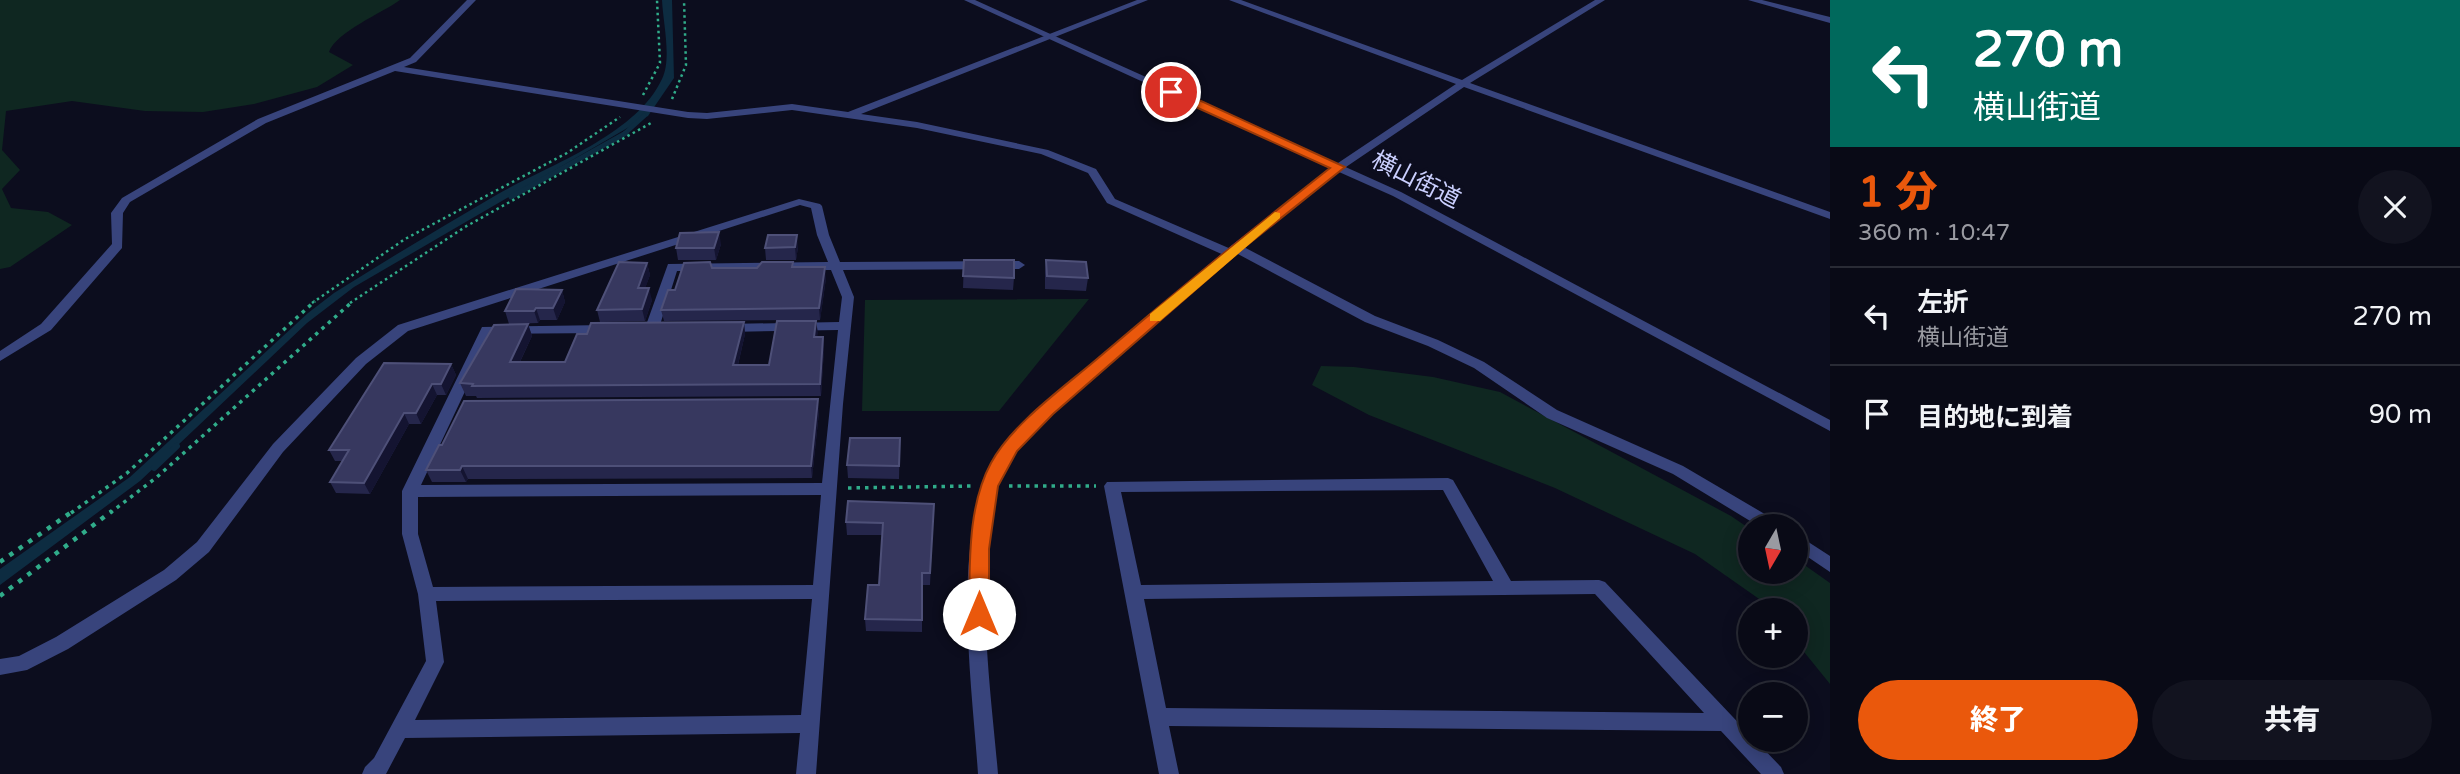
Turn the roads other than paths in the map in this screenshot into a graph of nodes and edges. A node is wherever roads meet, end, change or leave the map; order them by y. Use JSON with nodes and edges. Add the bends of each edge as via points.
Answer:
{"nodes":[{"id":1,"x":472,"y":0,"type":"edge"},
{"id":2,"x":968,"y":0,"type":"edge"},
{"id":3,"x":1144,"y":0,"type":"edge"},
{"id":4,"x":1233,"y":0,"type":"edge"},
{"id":5,"x":1601,"y":0,"type":"edge"},
{"id":6,"x":1752,"y":0,"type":"edge"},
{"id":7,"x":1830,"y":20,"type":"edge"},
{"id":8,"x":1051,"y":37,"type":"junction"},
{"id":9,"x":396,"y":68,"type":"junction"},
{"id":10,"x":1463,"y":83,"type":"junction"},
{"id":11,"x":852,"y":114,"type":"junction"},
{"id":12,"x":1339,"y":167,"type":"junction"},
{"id":13,"x":1830,"y":216,"type":"edge"},
{"id":14,"x":1233,"y":250,"type":"junction"},
{"id":15,"x":1019,"y":265,"type":"dead end"},
{"id":16,"x":837,"y":267,"type":"junction"},
{"id":17,"x":845,"y":326,"type":"junction"},
{"id":18,"x":707,"y":328,"type":"edge"},
{"id":19,"x":0,"y":357,"type":"edge"},
{"id":20,"x":1830,"y":425,"type":"edge"},
{"id":21,"x":830,"y":489,"type":"junction"},
{"id":22,"x":410,"y":491,"type":"junction"},
{"id":23,"x":1752,"y":514,"type":"edge"},
{"id":24,"x":1808,"y":549,"type":"edge"},
{"id":25,"x":1830,"y":565,"type":"edge"},
{"id":26,"x":1506,"y":588,"type":"junction"},
{"id":27,"x":822,"y":592,"type":"junction"},
{"id":28,"x":1134,"y":592,"type":"junction"},
{"id":29,"x":427,"y":594,"type":"junction"},
{"id":30,"x":0,"y":667,"type":"edge"},
{"id":31,"x":1158,"y":717,"type":"junction"},
{"id":32,"x":1726,"y":722,"type":"junction"},
{"id":33,"x":810,"y":724,"type":"junction"},
{"id":34,"x":400,"y":729,"type":"junction"},
{"id":35,"x":372,"y":774,"type":"edge"},
{"id":36,"x":806,"y":774,"type":"edge"},
{"id":37,"x":988,"y":774,"type":"edge"},
{"id":38,"x":1169,"y":774,"type":"edge"},
{"id":39,"x":1774,"y":774,"type":"edge"}],
"edges":[{"from":1,"to":9,"type":"street","via":[[413,60]]},
{"from":2,"to":8,"type":"street","name":"横山街道"},
{"from":3,"to":8,"type":"street"},
{"from":4,"to":10,"type":"street"},
{"from":5,"to":10,"type":"street"},
{"from":6,"to":7,"type":"street"},
{"from":8,"to":11,"type":"street"},
{"from":8,"to":12,"type":"street","name":"横山街道"},
{"from":9,"to":11,"type":"street","via":[[708,116],[792,107]]},
{"from":9,"to":19,"type":"street","via":[[262,121],[126,200],[117,213],[118,245],[46,327]]},
{"from":10,"to":12,"type":"street"},
{"from":10,"to":13,"type":"street"},
{"from":11,"to":14,"type":"street","via":[[1044,152],[1092,172],[1111,201]]},
{"from":12,"to":14,"type":"street"},
{"from":12,"to":20,"type":"street","name":"横山街道"},
{"from":14,"to":23,"type":"street","via":[[1370,318],[1479,365],[1552,414],[1678,470]]},
{"from":14,"to":37,"type":"street","via":[[1040,417],[999,464],[985,509],[978,593]]},
{"from":15,"to":16,"type":"street"},
{"from":16,"to":17,"type":"street","via":[[848,297]]},
{"from":16,"to":22,"type":"street","via":[[672,267],[645,328],[487,330],[457,406]]},
{"from":16,"to":30,"type":"street","via":[[816,206],[799,202],[403,328],[361,361],[278,448],[203,547],[170,575],[62,643],[22,664]]},
{"from":17,"to":18,"type":"street"},
{"from":17,"to":21,"type":"street","via":[[829,404]]},
{"from":21,"to":22,"type":"street"},
{"from":21,"to":27,"type":"street"},
{"from":22,"to":29,"type":"street","via":[[410,534]]},
{"from":24,"to":25,"type":"street"},
{"from":26,"to":28,"type":"street"},
{"from":26,"to":28,"type":"street","via":[[1448,484],[1112,486]]},
{"from":26,"to":32,"type":"street","via":[[1599,587]]},
{"from":27,"to":29,"type":"street"},
{"from":27,"to":33,"type":"street"},
{"from":28,"to":31,"type":"street"},
{"from":29,"to":34,"type":"street","via":[[435,662]]},
{"from":31,"to":32,"type":"street"},
{"from":31,"to":38,"type":"street"},
{"from":32,"to":39,"type":"street"},
{"from":33,"to":34,"type":"street"},
{"from":33,"to":36,"type":"street"},
{"from":34,"to":35,"type":"street"}]}
